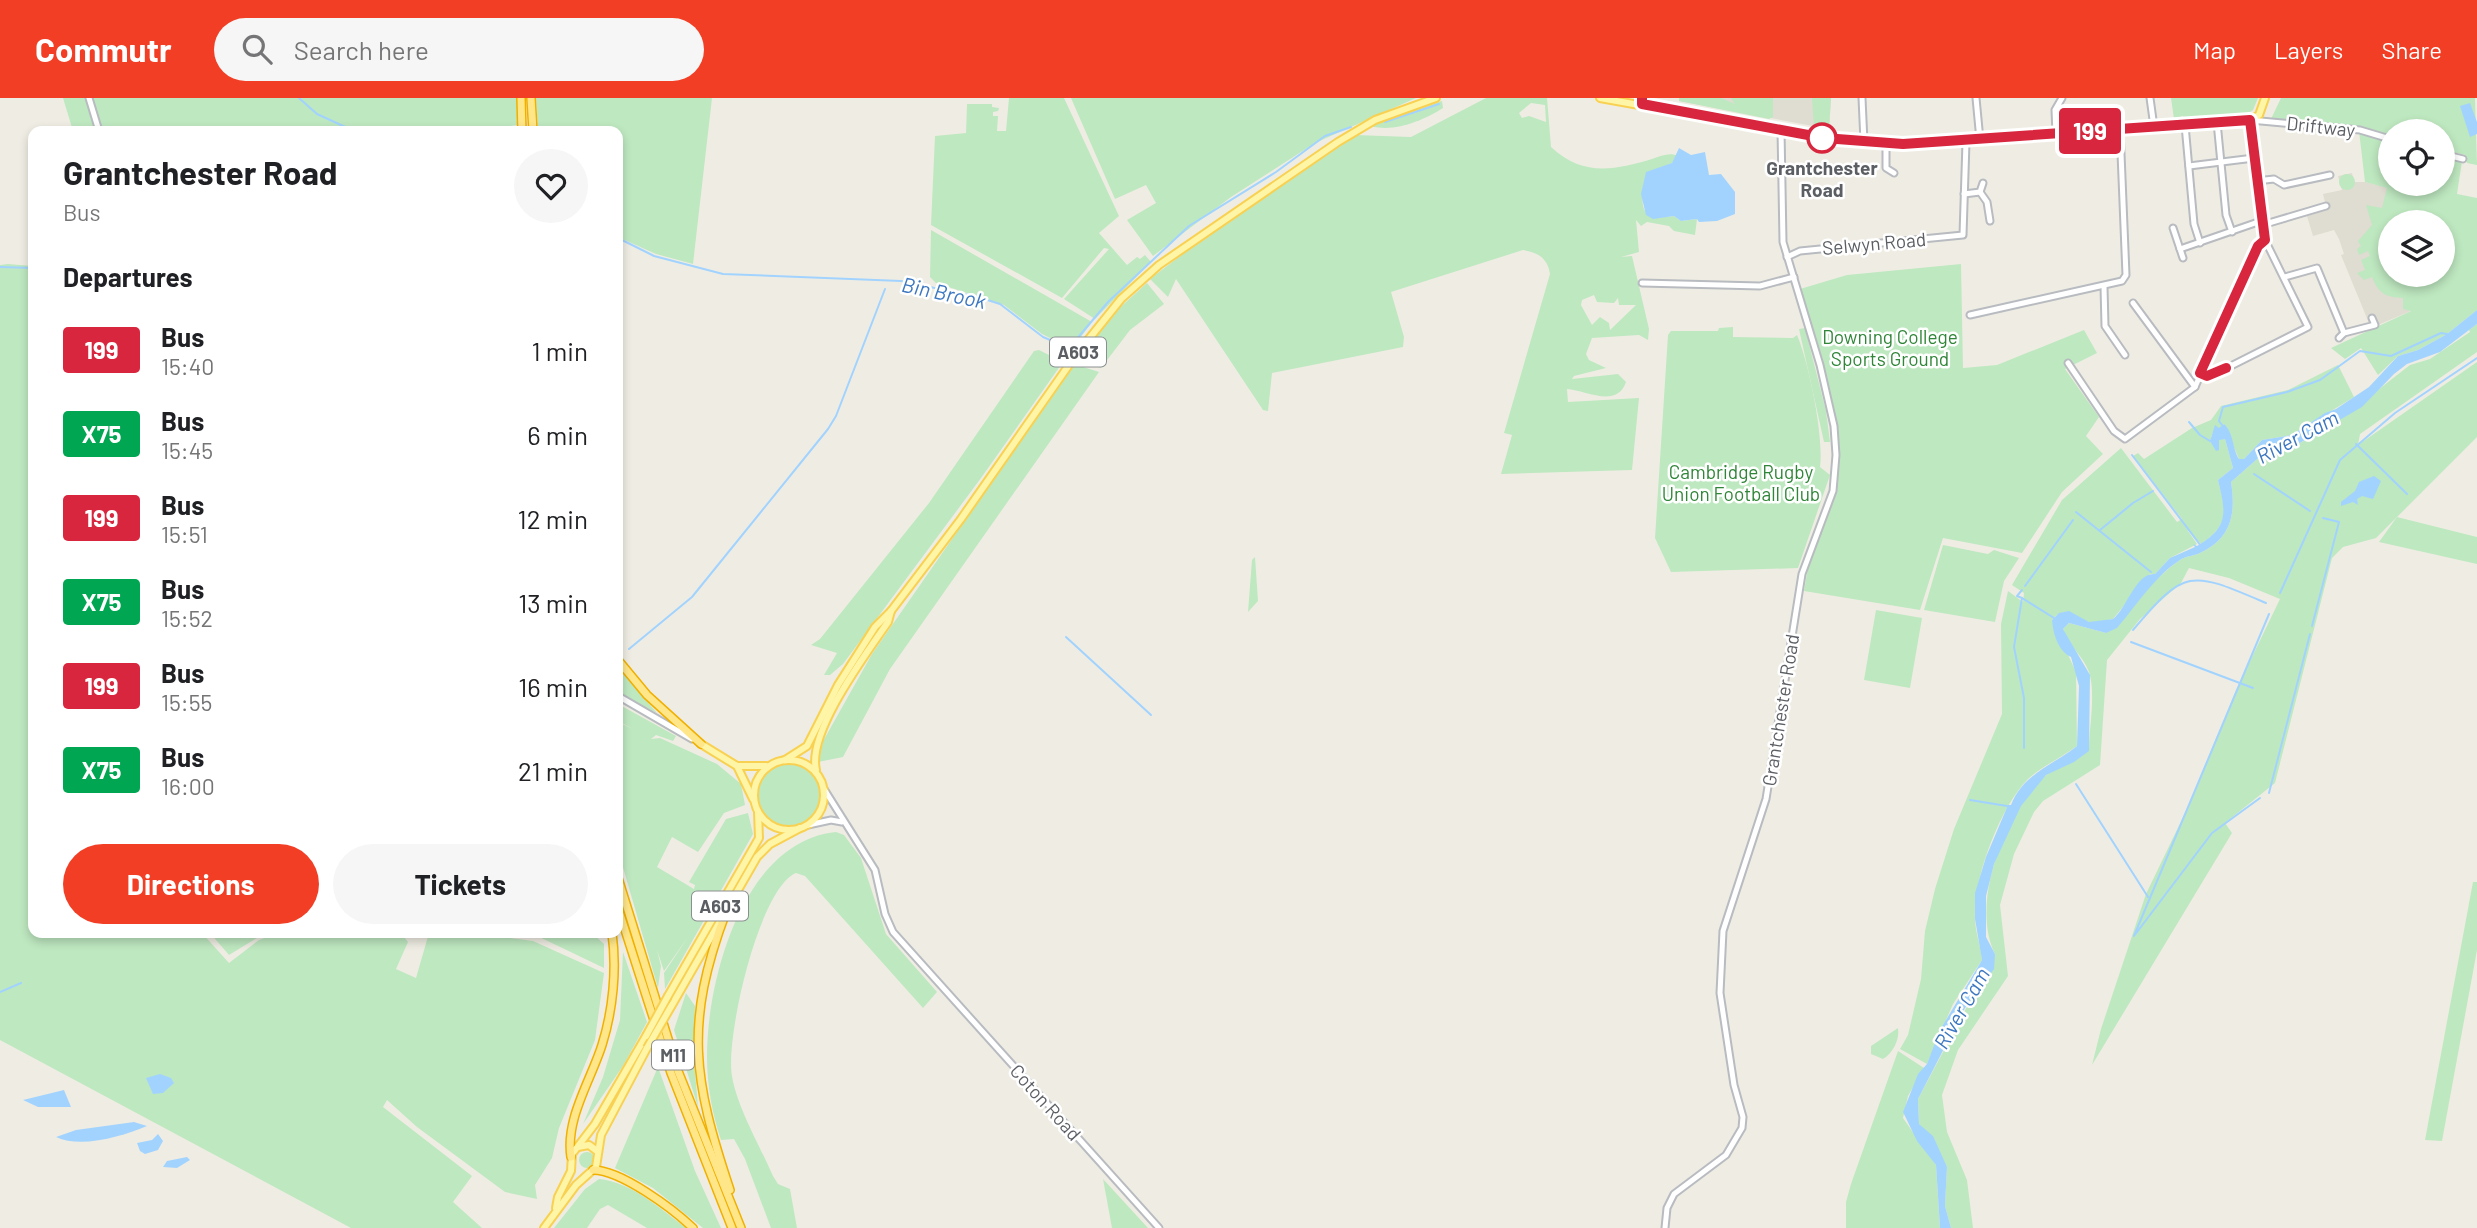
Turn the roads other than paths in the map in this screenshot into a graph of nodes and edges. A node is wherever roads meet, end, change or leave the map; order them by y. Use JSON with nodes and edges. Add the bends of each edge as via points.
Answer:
{"nodes":[{"id":1,"x":89,"y":98,"type":"edge"},
{"id":2,"x":521,"y":98,"type":"edge"},
{"id":3,"x":531,"y":98,"type":"edge"},
{"id":4,"x":1436,"y":98,"type":"edge"},
{"id":5,"x":1600,"y":98,"type":"edge"},
{"id":6,"x":1863,"y":98,"type":"edge"},
{"id":7,"x":1976,"y":98,"type":"edge"},
{"id":8,"x":2062,"y":98,"type":"edge"},
{"id":9,"x":2150,"y":98,"type":"edge"},
{"id":10,"x":2265,"y":98,"type":"edge"},
{"id":11,"x":1642,"y":101,"type":"edge"},
{"id":12,"x":2250,"y":120,"type":"junction"},
{"id":13,"x":2217,"y":122,"type":"junction"},
{"id":14,"x":2185,"y":125,"type":"junction"},
{"id":15,"x":97,"y":126,"type":"edge"},
{"id":16,"x":522,"y":126,"type":"edge"},
{"id":17,"x":533,"y":126,"type":"edge"},
{"id":18,"x":1778,"y":127,"type":"junction"},
{"id":19,"x":2154,"y":127,"type":"junction"},
{"id":20,"x":2120,"y":129,"type":"junction"},
{"id":21,"x":2056,"y":134,"type":"junction"},
{"id":22,"x":2378,"y":135,"type":"edge"},
{"id":23,"x":1980,"y":141,"type":"junction"},
{"id":24,"x":1864,"y":142,"type":"junction"},
{"id":25,"x":1966,"y":142,"type":"junction"},
{"id":26,"x":1886,"y":144,"type":"junction"},
{"id":27,"x":2455,"y":157,"type":"edge"},
{"id":28,"x":2254,"y":158,"type":"junction"},
{"id":29,"x":2463,"y":159,"type":"dead end"},
{"id":30,"x":2220,"y":161,"type":"junction"},
{"id":31,"x":2189,"y":166,"type":"junction"},
{"id":32,"x":1894,"y":173,"type":"dead end"},
{"id":33,"x":2330,"y":175,"type":"dead end"},
{"id":34,"x":2256,"y":181,"type":"junction"},
{"id":35,"x":1983,"y":183,"type":"dead end"},
{"id":36,"x":1980,"y":192,"type":"junction"},
{"id":37,"x":1964,"y":194,"type":"junction"},
{"id":38,"x":2326,"y":206,"type":"dead end"},
{"id":39,"x":1990,"y":220,"type":"dead end"},
{"id":40,"x":2261,"y":223,"type":"junction"},
{"id":41,"x":2173,"y":228,"type":"dead end"},
{"id":42,"x":2232,"y":232,"type":"junction"},
{"id":43,"x":2265,"y":240,"type":"junction"},
{"id":44,"x":2200,"y":243,"type":"junction"},
{"id":45,"x":2180,"y":249,"type":"junction"},
{"id":46,"x":1787,"y":257,"type":"junction"},
{"id":47,"x":2183,"y":258,"type":"dead end"},
{"id":48,"x":1794,"y":277,"type":"junction"},
{"id":49,"x":2285,"y":277,"type":"junction"},
{"id":50,"x":1642,"y":283,"type":"dead end"},
{"id":51,"x":2104,"y":286,"type":"junction"},
{"id":52,"x":2133,"y":303,"type":"dead end"},
{"id":53,"x":1970,"y":315,"type":"dead end"},
{"id":54,"x":2372,"y":318,"type":"dead end"},
{"id":55,"x":2344,"y":333,"type":"junction"},
{"id":56,"x":2339,"y":338,"type":"dead end"},
{"id":57,"x":2125,"y":355,"type":"dead end"},
{"id":58,"x":2068,"y":363,"type":"dead end"},
{"id":59,"x":2200,"y":373,"type":"junction"},
{"id":60,"x":2195,"y":387,"type":"junction"},
{"id":61,"x":891,"y":611,"type":"junction"},
{"id":62,"x":623,"y":666,"type":"edge"},
{"id":63,"x":623,"y":699,"type":"edge"},
{"id":64,"x":701,"y":744,"type":"junction"},
{"id":65,"x":785,"y":760,"type":"junction"},
{"id":66,"x":770,"y":765,"type":"junction"},
{"id":67,"x":737,"y":766,"type":"junction"},
{"id":68,"x":817,"y":773,"type":"junction"},
{"id":69,"x":824,"y":789,"type":"junction"},
{"id":70,"x":754,"y":800,"type":"junction"},
{"id":71,"x":758,"y":812,"type":"junction"},
{"id":72,"x":845,"y":823,"type":"junction"},
{"id":73,"x":808,"y":825,"type":"junction"},
{"id":74,"x":800,"y":828,"type":"junction"},
{"id":75,"x":623,"y":894,"type":"edge"},
{"id":76,"x":726,"y":912,"type":"junction"},
{"id":77,"x":623,"y":924,"type":"edge"},
{"id":78,"x":612,"y":938,"type":"edge"},
{"id":79,"x":578,"y":1147,"type":"junction"},
{"id":80,"x":597,"y":1151,"type":"junction"},
{"id":81,"x":572,"y":1160,"type":"junction"},
{"id":82,"x":592,"y":1170,"type":"junction"},
{"id":83,"x":556,"y":1208,"type":"junction"},
{"id":84,"x":544,"y":1228,"type":"edge"},
{"id":85,"x":693,"y":1228,"type":"edge"},
{"id":86,"x":732,"y":1228,"type":"edge"},
{"id":87,"x":742,"y":1228,"type":"edge"},
{"id":88,"x":1159,"y":1228,"type":"edge"},
{"id":89,"x":1665,"y":1228,"type":"edge"}],
"edges":[{"from":1,"to":15,"type":"street"},
{"from":2,"to":16,"type":"highway"},
{"from":3,"to":17,"type":"highway"},
{"from":4,"to":61,"type":"main road","number":"A603","via":[[1375,120],[1338,142],[1159,265],[1121,299]]},
{"from":5,"to":11,"type":"main road"},
{"from":6,"to":24,"type":"street"},
{"from":7,"to":23,"type":"street"},
{"from":8,"to":21,"type":"street","via":[[2055,111]]},
{"from":9,"to":19,"type":"street"},
{"from":10,"to":12,"type":"main road","via":[[2259,115]]},
{"from":11,"to":18,"type":"main road"},
{"from":12,"to":13,"type":"main road"},
{"from":12,"to":22,"type":"street","name":"Driftway"},
{"from":12,"to":28,"type":"street"},
{"from":13,"to":14,"type":"main road"},
{"from":13,"to":30,"type":"street"},
{"from":14,"to":19,"type":"main road"},
{"from":14,"to":31,"type":"street"},
{"from":18,"to":24,"type":"main road"},
{"from":18,"to":46,"type":"street","name":"Grantchester Road","via":[[1780,215]]},
{"from":19,"to":20,"type":"main road"},
{"from":20,"to":21,"type":"main road"},
{"from":20,"to":51,"type":"street","via":[[2126,275],[2122,281]]},
{"from":21,"to":23,"type":"main road"},
{"from":23,"to":25,"type":"main road"},
{"from":24,"to":26,"type":"main road"},
{"from":25,"to":26,"type":"main road"},
{"from":25,"to":37,"type":"street"},
{"from":26,"to":32,"type":"street","via":[[1886,169]]},
{"from":27,"to":29,"type":"street"},
{"from":28,"to":30,"type":"street"},
{"from":28,"to":34,"type":"street"},
{"from":30,"to":31,"type":"street"},
{"from":30,"to":42,"type":"street"},
{"from":31,"to":44,"type":"street"},
{"from":33,"to":34,"type":"street","via":[[2284,185],[2274,179]]},
{"from":34,"to":40,"type":"street"},
{"from":35,"to":36,"type":"street"},
{"from":36,"to":37,"type":"street"},
{"from":36,"to":39,"type":"street"},
{"from":37,"to":46,"type":"street","name":"Selwyn Road","via":[[1963,235],[1800,251]]},
{"from":38,"to":40,"type":"street"},
{"from":40,"to":42,"type":"street"},
{"from":40,"to":43,"type":"street"},
{"from":41,"to":45,"type":"street"},
{"from":42,"to":44,"type":"street"},
{"from":43,"to":49,"type":"street"},
{"from":43,"to":59,"type":"street","via":[[2258,246]]},
{"from":44,"to":45,"type":"street"},
{"from":45,"to":47,"type":"street"},
{"from":46,"to":48,"type":"street","name":"Grantchester Road"},
{"from":48,"to":50,"type":"street","via":[[1760,286]]},
{"from":48,"to":89,"type":"street","name":"Grantchester Road","via":[[1833,426],[1833,491],[1802,574],[1766,799],[1723,931],[1720,993],[1742,1128],[1726,1155],[1669,1201]]},
{"from":49,"to":55,"type":"street","via":[[2317,268]]},
{"from":49,"to":59,"type":"street","via":[[2308,327],[2213,374]]},
{"from":51,"to":53,"type":"street"},
{"from":51,"to":57,"type":"street","via":[[2105,326]]},
{"from":52,"to":60,"type":"street"},
{"from":54,"to":55,"type":"street","via":[[2375,325]]},
{"from":55,"to":56,"type":"street"},
{"from":58,"to":60,"type":"street","via":[[2114,431],[2125,439]]},
{"from":59,"to":60,"type":"street"},
{"from":61,"to":65,"type":"main road","number":"A603","via":[[882,617],[852,662],[807,746]]},
{"from":61,"to":68,"type":"main road","number":"A603","via":[[816,745]]},
{"from":62,"to":64,"type":"highway","via":[[647,695]]},
{"from":63,"to":64,"type":"street"},
{"from":64,"to":67,"type":"main road"},
{"from":65,"to":66,"type":"main road"},
{"from":65,"to":68,"type":"main road","via":[[803,762]]},
{"from":66,"to":67,"type":"main road","via":[[758,769]]},
{"from":66,"to":70,"type":"main road","via":[[757,779]]},
{"from":67,"to":70,"type":"main road"},
{"from":68,"to":69,"type":"main road"},
{"from":69,"to":72,"type":"street","name":"Coton Road"},
{"from":69,"to":73,"type":"main road","via":[[821,808]]},
{"from":70,"to":71,"type":"main road"},
{"from":71,"to":74,"type":"main road","via":[[776,828]]},
{"from":71,"to":79,"type":"main road","number":"A603","bridge":true,"via":[[759,838]]},
{"from":72,"to":73,"type":"street","via":[[831,820]]},
{"from":72,"to":88,"type":"street","name":"Coton Road","via":[[875,870],[893,932]]},
{"from":73,"to":74,"type":"main road"},
{"from":74,"to":76,"type":"main road","number":"A603","via":[[761,852]]},
{"from":75,"to":87,"type":"highway","number":"M11","via":[[678,1071]]},
{"from":76,"to":80,"type":"main road","number":"A603","bridge":true,"via":[[647,1048]]},
{"from":76,"to":87,"type":"highway","via":[[702,987],[696,1054],[706,1117]]},
{"from":77,"to":86,"type":"highway","number":"M11","via":[[671,1073]]},
{"from":78,"to":81,"type":"highway","via":[[611,1007],[570,1131]]},
{"from":79,"to":80,"type":"main road","via":[[589,1145]]},
{"from":79,"to":81,"type":"main road"},
{"from":80,"to":82,"type":"main road","via":[[599,1162]]},
{"from":81,"to":82,"type":"main road","via":[[579,1171]]},
{"from":81,"to":83,"type":"main road"},
{"from":82,"to":83,"type":"main road"},
{"from":82,"to":85,"type":"highway","via":[[607,1172],[638,1189]]},
{"from":83,"to":84,"type":"main road"}]}
